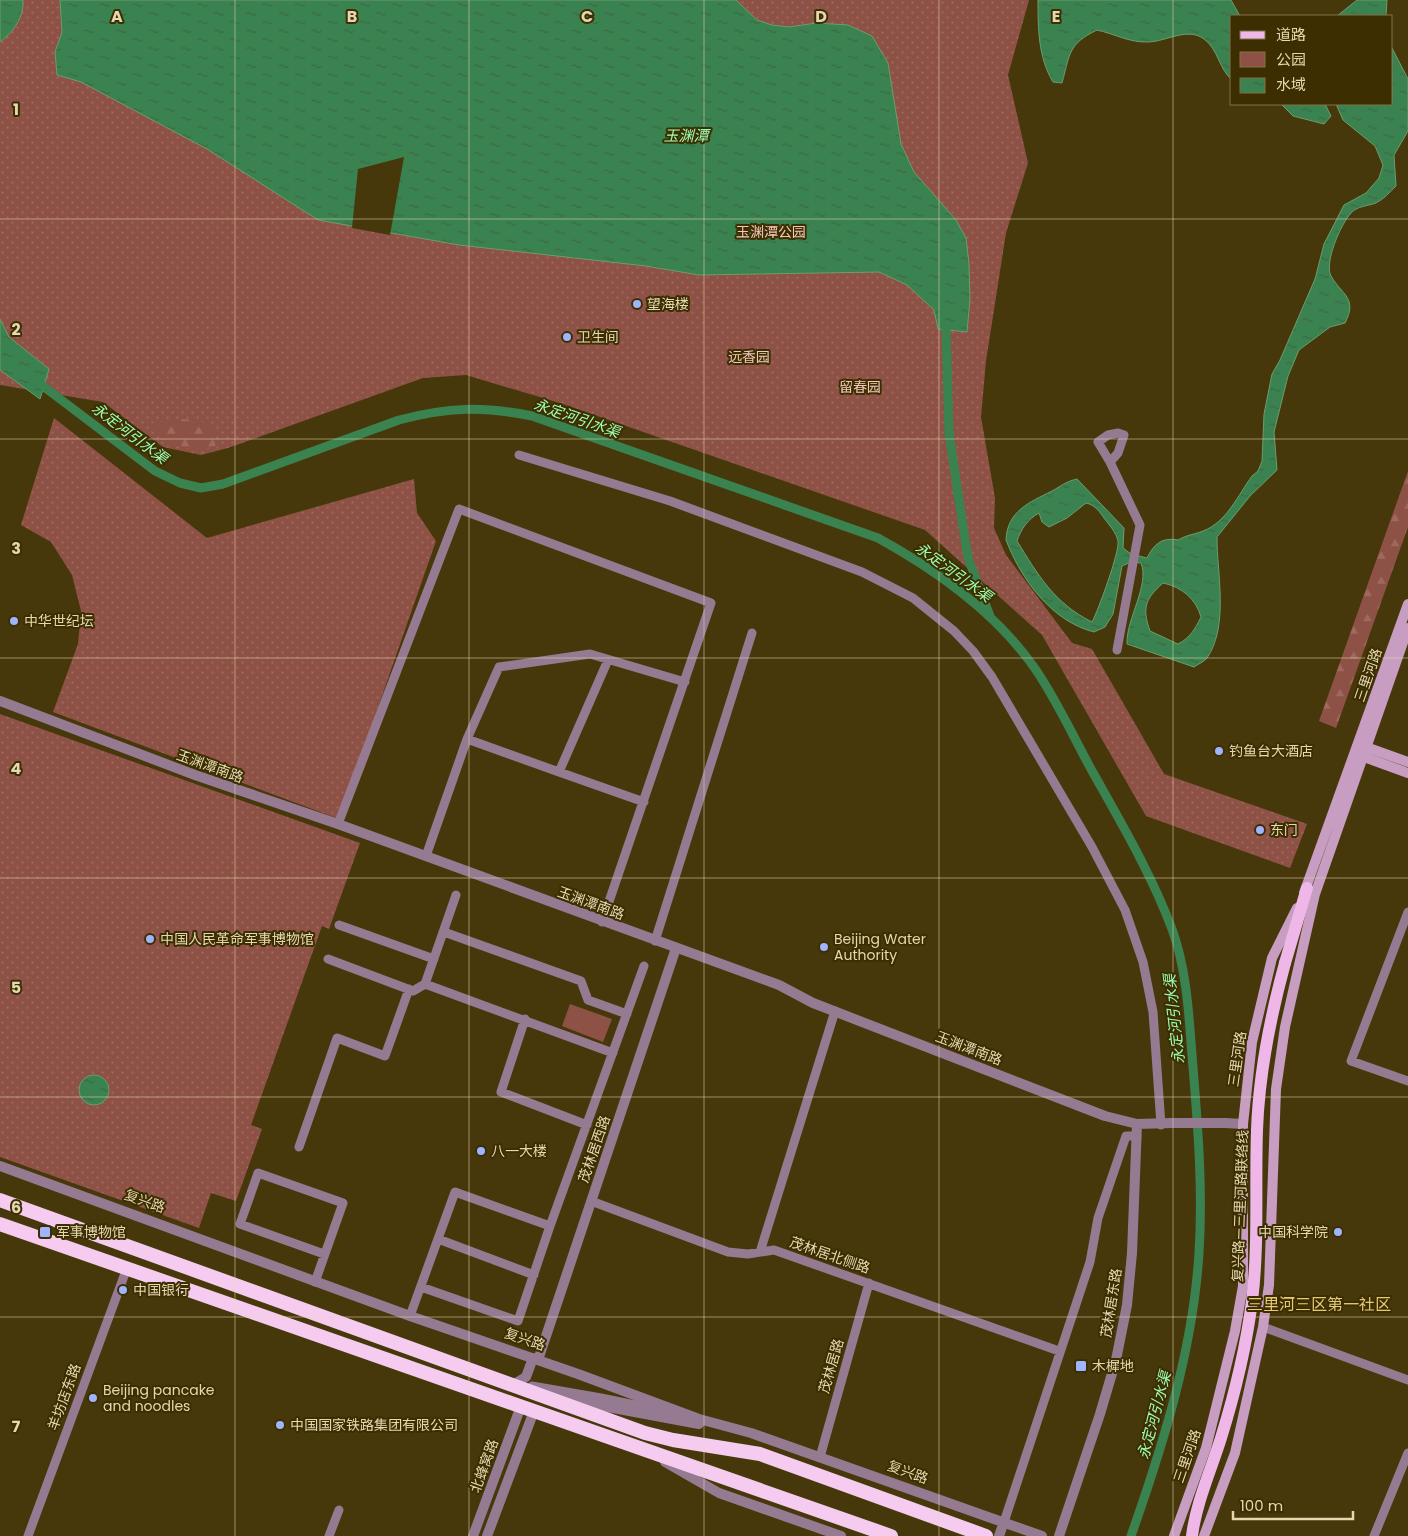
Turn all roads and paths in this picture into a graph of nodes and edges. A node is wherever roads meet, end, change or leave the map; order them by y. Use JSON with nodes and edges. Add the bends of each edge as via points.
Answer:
{"nodes":[{"id":1,"x":519,"y":455,"type":"dead end"},
{"id":2,"x":1110,"y":462,"type":"dead end"},
{"id":3,"x":1408,"y":604,"type":"edge"},
{"id":4,"x":1408,"y":628,"type":"edge"},
{"id":5,"x":752,"y":633,"type":"dead end"},
{"id":6,"x":1117,"y":650,"type":"dead end"},
{"id":7,"x":608,"y":660,"type":"junction"},
{"id":8,"x":685,"y":682,"type":"junction"},
{"id":9,"x":0,"y":701,"type":"edge"},
{"id":10,"x":467,"y":739,"type":"junction"},
{"id":11,"x":1363,"y":751,"type":"junction"},
{"id":12,"x":1408,"y":762,"type":"edge"},
{"id":13,"x":559,"y":772,"type":"junction"},
{"id":14,"x":1408,"y":773,"type":"edge"},
{"id":15,"x":644,"y":802,"type":"junction"},
{"id":16,"x":338,"y":824,"type":"junction"},
{"id":17,"x":426,"y":856,"type":"junction"},
{"id":18,"x":1311,"y":891,"type":"junction"},
{"id":19,"x":456,"y":895,"type":"dead end"},
{"id":20,"x":1408,"y":912,"type":"edge"},
{"id":21,"x":602,"y":922,"type":"junction"},
{"id":22,"x":339,"y":925,"type":"dead end"},
{"id":23,"x":444,"y":932,"type":"junction"},
{"id":24,"x":655,"y":941,"type":"junction"},
{"id":25,"x":676,"y":948,"type":"junction"},
{"id":26,"x":328,"y":959,"type":"dead end"},
{"id":27,"x":434,"y":959,"type":"junction"},
{"id":28,"x":644,"y":966,"type":"dead end"},
{"id":29,"x":425,"y":984,"type":"junction"},
{"id":30,"x":409,"y":989,"type":"junction"},
{"id":31,"x":835,"y":1011,"type":"junction"},
{"id":32,"x":626,"y":1014,"type":"junction"},
{"id":33,"x":525,"y":1019,"type":"junction"},
{"id":34,"x":613,"y":1053,"type":"junction"},
{"id":35,"x":1408,"y":1081,"type":"edge"},
{"id":36,"x":1137,"y":1124,"type":"junction"},
{"id":37,"x":1161,"y":1124,"type":"junction"},
{"id":38,"x":1243,"y":1124,"type":"junction"},
{"id":39,"x":587,"y":1125,"type":"junction"},
{"id":40,"x":1137,"y":1136,"type":"junction"},
{"id":41,"x":299,"y":1147,"type":"dead end"},
{"id":42,"x":0,"y":1166,"type":"edge"},
{"id":43,"x":0,"y":1200,"type":"edge"},
{"id":44,"x":591,"y":1201,"type":"junction"},
{"id":45,"x":0,"y":1224,"type":"edge"},
{"id":46,"x":550,"y":1226,"type":"junction"},
{"id":47,"x":438,"y":1239,"type":"junction"},
{"id":48,"x":760,"y":1252,"type":"junction"},
{"id":49,"x":324,"y":1254,"type":"junction"},
{"id":50,"x":127,"y":1268,"type":"junction"},
{"id":51,"x":534,"y":1275,"type":"junction"},
{"id":52,"x":315,"y":1282,"type":"junction"},
{"id":53,"x":869,"y":1283,"type":"junction"},
{"id":54,"x":1269,"y":1285,"type":"junction"},
{"id":55,"x":1243,"y":1286,"type":"junction"},
{"id":56,"x":421,"y":1287,"type":"junction"},
{"id":57,"x":410,"y":1316,"type":"junction"},
{"id":58,"x":1263,"y":1327,"type":"junction"},
{"id":59,"x":1059,"y":1351,"type":"junction"},
{"id":60,"x":535,"y":1359,"type":"junction"},
{"id":61,"x":478,"y":1374,"type":"junction"},
{"id":62,"x":1408,"y":1380,"type":"edge"},
{"id":63,"x":516,"y":1383,"type":"junction"},
{"id":64,"x":532,"y":1393,"type":"junction"},
{"id":65,"x":520,"y":1406,"type":"junction"},
{"id":66,"x":534,"y":1411,"type":"junction"},
{"id":67,"x":699,"y":1419,"type":"junction"},
{"id":68,"x":514,"y":1424,"type":"junction"},
{"id":69,"x":526,"y":1428,"type":"junction"},
{"id":70,"x":751,"y":1433,"type":"junction"},
{"id":71,"x":640,"y":1448,"type":"junction"},
{"id":72,"x":1206,"y":1448,"type":"junction"},
{"id":73,"x":1235,"y":1453,"type":"junction"},
{"id":74,"x":1408,"y":1453,"type":"edge"},
{"id":75,"x":820,"y":1457,"type":"junction"},
{"id":76,"x":339,"y":1510,"type":"dead end"},
{"id":77,"x":1004,"y":1522,"type":"junction"},
{"id":78,"x":28,"y":1536,"type":"edge"},
{"id":79,"x":329,"y":1536,"type":"edge"},
{"id":80,"x":474,"y":1536,"type":"edge"},
{"id":81,"x":487,"y":1536,"type":"edge"},
{"id":82,"x":841,"y":1536,"type":"edge"},
{"id":83,"x":891,"y":1536,"type":"edge"},
{"id":84,"x":986,"y":1536,"type":"edge"},
{"id":85,"x":999,"y":1536,"type":"edge"},
{"id":86,"x":1042,"y":1536,"type":"edge"},
{"id":87,"x":1059,"y":1536,"type":"edge"},
{"id":88,"x":1174,"y":1536,"type":"edge"},
{"id":89,"x":1192,"y":1536,"type":"edge"},
{"id":90,"x":1204,"y":1536,"type":"edge"},
{"id":91,"x":1374,"y":1536,"type":"edge"}],
"edges":[{"from":1,"to":37,"type":"street","via":[[670,501],[862,572],[913,598],[954,631],[992,677],[1092,847],[1125,910],[1143,962],[1153,1012]]},
{"from":2,"to":6,"type":"street","via":[[1140,525]]},
{"from":3,"to":11,"type":"main road","name":"三里河路"},
{"from":4,"to":11,"type":"main road","name":"三里河路"},
{"from":5,"to":24,"type":"street"},
{"from":7,"to":8,"type":"street"},
{"from":7,"to":10,"type":"street","via":[[590,654],[499,667]]},
{"from":7,"to":13,"type":"street"},
{"from":8,"to":15,"type":"street"},
{"from":8,"to":16,"type":"street","via":[[711,603],[459,509]]},
{"from":9,"to":16,"type":"street","name":"玉渊潭南路","via":[[195,775]]},
{"from":10,"to":13,"type":"street"},
{"from":10,"to":17,"type":"street"},
{"from":11,"to":12,"type":"main road"},
{"from":11,"to":14,"type":"main road"},
{"from":11,"to":18,"type":"main road","name":"三里河路"},
{"from":13,"to":15,"type":"street"},
{"from":15,"to":21,"type":"street"},
{"from":16,"to":17,"type":"street","name":"玉渊潭南路"},
{"from":17,"to":21,"type":"street","name":"玉渊潭南路"},
{"from":18,"to":38,"type":"main road","name":"三里河路","via":[[1272,958],[1252,1042]]},
{"from":18,"to":54,"type":"main road","name":"三里河路","via":[[1278,1074]]},
{"from":18,"to":89,"type":"main road","name":"复兴路—三里河路联络线","bridge":true,"via":[[1285,962],[1272,1011],[1259,1097],[1256,1242],[1248,1327],[1237,1382]]},
{"from":19,"to":23,"type":"street"},
{"from":20,"to":35,"type":"street","via":[[1351,1060]]},
{"from":21,"to":24,"type":"street","name":"玉渊潭南路"},
{"from":22,"to":27,"type":"street"},
{"from":23,"to":27,"type":"street"},
{"from":23,"to":32,"type":"street","via":[[581,981],[588,1000]]},
{"from":24,"to":25,"type":"street","name":"玉渊潭南路"},
{"from":25,"to":31,"type":"street","name":"玉渊潭南路","via":[[779,985]]},
{"from":25,"to":44,"type":"street","name":"茂林居西路"},
{"from":26,"to":30,"type":"street"},
{"from":27,"to":29,"type":"street"},
{"from":28,"to":32,"type":"street"},
{"from":29,"to":30,"type":"street"},
{"from":29,"to":33,"type":"street"},
{"from":30,"to":41,"type":"street","via":[[385,1056],[337,1038]]},
{"from":31,"to":36,"type":"street","name":"玉渊潭南路","via":[[1105,1116]]},
{"from":31,"to":48,"type":"street"},
{"from":32,"to":34,"type":"street"},
{"from":33,"to":34,"type":"street"},
{"from":33,"to":39,"type":"street","via":[[500,1092]]},
{"from":34,"to":39,"type":"street"},
{"from":36,"to":37,"type":"street","name":"玉渊潭南路"},
{"from":36,"to":40,"type":"street","name":"茂林居东路"},
{"from":37,"to":38,"type":"street","name":"玉渊潭南路","bridge":true},
{"from":38,"to":55,"type":"main road","name":"三里河路"},
{"from":39,"to":46,"type":"street"},
{"from":40,"to":59,"type":"street","via":[[1126,1136],[1098,1218],[1090,1262]]},
{"from":40,"to":87,"type":"street","name":"茂林居东路","via":[[1132,1253],[1121,1333],[1100,1414]]},
{"from":42,"to":52,"type":"street","name":"复兴路"},
{"from":43,"to":61,"type":"highway"},
{"from":44,"to":48,"type":"street","name":"茂林居北侧路","via":[[728,1252]]},
{"from":44,"to":60,"type":"street","name":"茂林居西路"},
{"from":45,"to":50,"type":"highway"},
{"from":46,"to":47,"type":"street","via":[[455,1192]]},
{"from":46,"to":51,"type":"street"},
{"from":47,"to":51,"type":"street"},
{"from":47,"to":56,"type":"street"},
{"from":48,"to":53,"type":"street","name":"茂林居北侧路","via":[[774,1250]]},
{"from":49,"to":49,"type":"street","via":[[343,1204],[258,1173],[240,1224]]},
{"from":49,"to":52,"type":"street"},
{"from":50,"to":65,"type":"highway"},
{"from":50,"to":78,"type":"street","name":"羊坊店东路"},
{"from":51,"to":56,"type":"street","via":[[518,1321]]},
{"from":52,"to":57,"type":"street","name":"复兴路"},
{"from":53,"to":59,"type":"street","name":"茂林居北侧路"},
{"from":53,"to":75,"type":"street","name":"茂林居路"},
{"from":54,"to":55,"type":"street"},
{"from":54,"to":58,"type":"main road","name":"三里河路"},
{"from":55,"to":72,"type":"main road","name":"三里河路"},
{"from":56,"to":57,"type":"street"},
{"from":57,"to":60,"type":"street","name":"复兴路"},
{"from":58,"to":62,"type":"street"},
{"from":58,"to":73,"type":"main road","name":"三里河路"},
{"from":59,"to":77,"type":"street"},
{"from":60,"to":63,"type":"street","name":"茂林居西路","via":[[526,1377]]},
{"from":60,"to":67,"type":"street","name":"复兴路"},
{"from":61,"to":63,"type":"street"},
{"from":61,"to":64,"type":"highway"},
{"from":63,"to":67,"type":"street"},
{"from":64,"to":70,"type":"street"},
{"from":64,"to":84,"type":"highway","via":[[654,1435],[760,1454]]},
{"from":65,"to":66,"type":"highway"},
{"from":65,"to":68,"type":"street","name":"北蜂窝路"},
{"from":66,"to":69,"type":"street","name":"北蜂窝路"},
{"from":66,"to":71,"type":"highway"},
{"from":67,"to":70,"type":"street","name":"复兴路"},
{"from":68,"to":69,"type":"street"},
{"from":68,"to":80,"type":"street","name":"北蜂窝路"},
{"from":69,"to":81,"type":"street","name":"北蜂窝路"},
{"from":70,"to":75,"type":"street","name":"复兴路"},
{"from":71,"to":82,"type":"street","via":[[720,1493]]},
{"from":71,"to":83,"type":"highway"},
{"from":72,"to":73,"type":"main road","via":[[1224,1458]]},
{"from":72,"to":88,"type":"main road","name":"三里河路"},
{"from":73,"to":90,"type":"main road","name":"三里河路"},
{"from":74,"to":91,"type":"street"},
{"from":75,"to":77,"type":"street","name":"复兴路"},
{"from":76,"to":79,"type":"street"},
{"from":77,"to":85,"type":"street"},
{"from":77,"to":86,"type":"street","name":"复兴路"}]}
